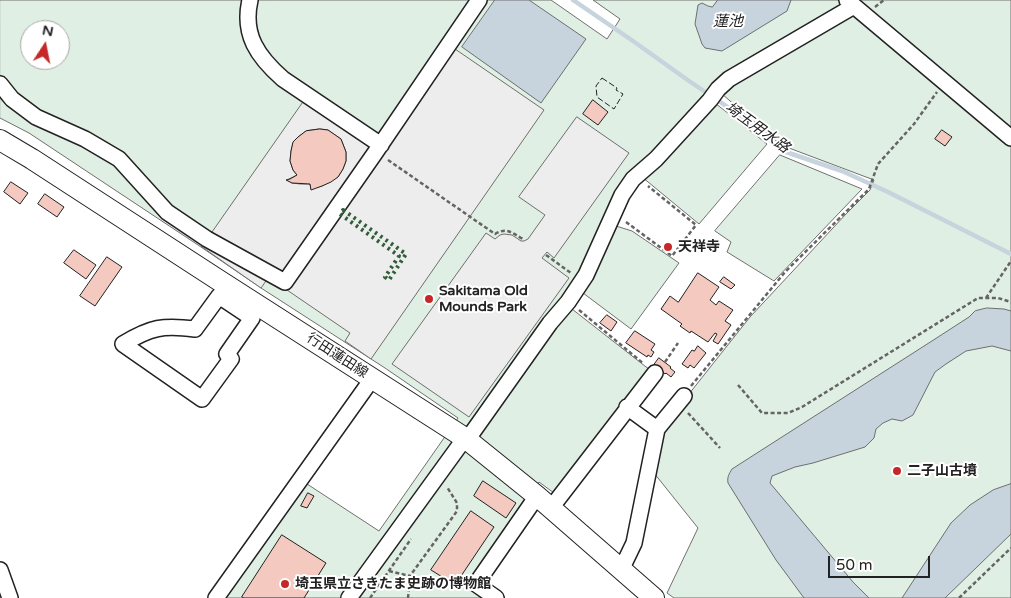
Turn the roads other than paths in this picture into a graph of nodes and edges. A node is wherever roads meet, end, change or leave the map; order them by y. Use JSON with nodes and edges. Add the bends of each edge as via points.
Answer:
{"nodes":[{"id":1,"x":250,"y":0,"type":"edge"},
{"id":2,"x":479,"y":0,"type":"edge"},
{"id":3,"x":851,"y":3,"type":"edge"},
{"id":4,"x":0,"y":84,"type":"edge"},
{"id":5,"x":1011,"y":138,"type":"edge"},
{"id":6,"x":0,"y":140,"type":"edge"},
{"id":7,"x":378,"y":149,"type":"junction"},
{"id":8,"x":218,"y":296,"type":"joint"},
{"id":9,"x":660,"y":367,"type":"road end"},
{"id":10,"x":372,"y":379,"type":"junction"},
{"id":11,"x":680,"y":400,"type":"road end"},
{"id":12,"x":628,"y":408,"type":"junction"},
{"id":13,"x":657,"y":429,"type":"junction"},
{"id":14,"x":469,"y":436,"type":"junction"},
{"id":15,"x":544,"y":502,"type":"junction"},
{"id":16,"x":0,"y":570,"type":"edge"},
{"id":17,"x":621,"y":570,"type":"junction"},
{"id":18,"x":10,"y":598,"type":"edge"},
{"id":19,"x":216,"y":598,"type":"edge"},
{"id":20,"x":349,"y":598,"type":"edge"},
{"id":21,"x":496,"y":598,"type":"edge"},
{"id":22,"x":654,"y":598,"type":"edge"}],
"edges":[{"from":1,"to":7,"type":"street","via":[[250,34],[261,57],[283,79]]},
{"from":2,"to":7,"type":"street"},
{"from":3,"to":5,"type":"street"},
{"from":3,"to":14,"type":"street","via":[[729,79],[633,179],[622,195],[590,267],[568,302]]},
{"from":4,"to":7,"type":"street","via":[[12,99],[36,117],[85,138],[119,159],[167,212],[207,239],[285,282]]},
{"from":6,"to":10,"type":"main road","name":"行田蓮田線"},
{"from":8,"to":8,"type":"street","via":[[252,318],[227,354],[232,359],[202,399],[123,344],[149,330],[195,329]]},
{"from":9,"to":12,"type":"street"},
{"from":10,"to":14,"type":"main road","name":"行田蓮田線"},
{"from":10,"to":19,"type":"street"},
{"from":11,"to":13,"type":"street"},
{"from":12,"to":13,"type":"street"},
{"from":12,"to":15,"type":"street"},
{"from":13,"to":17,"type":"street","via":[[634,543]]},
{"from":14,"to":15,"type":"main road","name":"行田蓮田線"},
{"from":14,"to":20,"type":"street"},
{"from":15,"to":17,"type":"main road","name":"行田蓮田線"},
{"from":15,"to":21,"type":"street","via":[[476,584]]},
{"from":16,"to":18,"type":"street"},
{"from":17,"to":22,"type":"main road","name":"行田蓮田線"}]}
